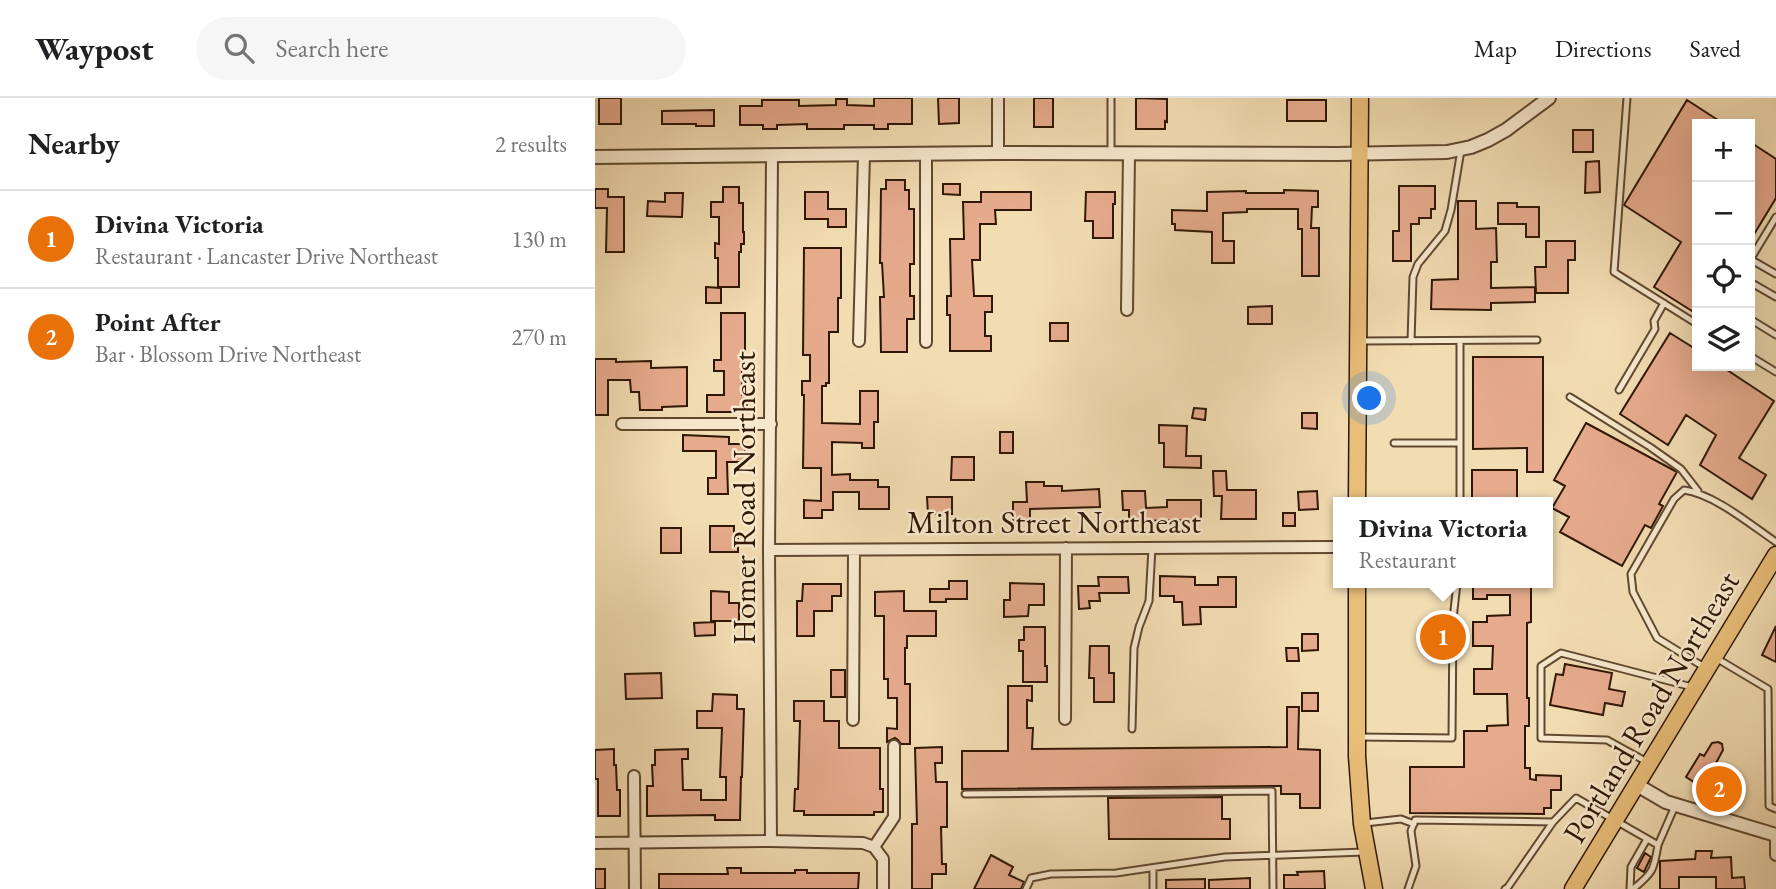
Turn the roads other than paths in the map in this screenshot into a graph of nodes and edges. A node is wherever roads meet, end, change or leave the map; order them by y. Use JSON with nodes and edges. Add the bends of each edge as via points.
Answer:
{"nodes":[{"id":1,"x":998,"y":98,"type":"edge"},
{"id":2,"x":1111,"y":98,"type":"edge"},
{"id":3,"x":1360,"y":98,"type":"edge"},
{"id":4,"x":1549,"y":98,"type":"edge"},
{"id":5,"x":1627,"y":98,"type":"edge"},
{"id":6,"x":1461,"y":149,"type":"junction"},
{"id":7,"x":997,"y":153,"type":"junction"},
{"id":8,"x":926,"y":154,"type":"junction"},
{"id":9,"x":1111,"y":154,"type":"junction"},
{"id":10,"x":1129,"y":154,"type":"junction"},
{"id":11,"x":1360,"y":154,"type":"junction"},
{"id":12,"x":864,"y":155,"type":"junction"},
{"id":13,"x":772,"y":156,"type":"junction"},
{"id":14,"x":595,"y":157,"type":"edge"},
{"id":15,"x":1776,"y":217,"type":"edge"},
{"id":16,"x":1755,"y":251,"type":"edge"},
{"id":17,"x":1755,"y":262,"type":"edge"},
{"id":18,"x":1776,"y":274,"type":"edge"},
{"id":19,"x":1755,"y":285,"type":"edge"},
{"id":20,"x":1776,"y":297,"type":"edge"},
{"id":21,"x":1664,"y":303,"type":"junction"},
{"id":22,"x":1127,"y":310,"type":"dead end"},
{"id":23,"x":1692,"y":321,"type":"edge"},
{"id":24,"x":1755,"y":322,"type":"edge"},
{"id":25,"x":1776,"y":335,"type":"edge"},
{"id":26,"x":1537,"y":340,"type":"dead end"},
{"id":27,"x":859,"y":341,"type":"dead end"},
{"id":28,"x":1358,"y":341,"type":"junction"},
{"id":29,"x":1411,"y":341,"type":"junction"},
{"id":30,"x":1460,"y":341,"type":"junction"},
{"id":31,"x":926,"y":342,"type":"dead end"},
{"id":32,"x":1755,"y":359,"type":"edge"},
{"id":33,"x":1776,"y":372,"type":"edge"},
{"id":34,"x":1619,"y":390,"type":"dead end"},
{"id":35,"x":1570,"y":397,"type":"dead end"},
{"id":36,"x":622,"y":424,"type":"dead end"},
{"id":37,"x":771,"y":424,"type":"junction"},
{"id":38,"x":1394,"y":443,"type":"dead end"},
{"id":39,"x":1460,"y":443,"type":"junction"},
{"id":40,"x":1697,"y":491,"type":"junction"},
{"id":41,"x":1357,"y":497,"type":"edge"},
{"id":42,"x":1460,"y":497,"type":"edge"},
{"id":43,"x":1776,"y":542,"type":"edge"},
{"id":44,"x":1333,"y":547,"type":"edge"},
{"id":45,"x":1066,"y":548,"type":"junction"},
{"id":46,"x":1152,"y":548,"type":"junction"},
{"id":47,"x":769,"y":550,"type":"junction"},
{"id":48,"x":854,"y":550,"type":"junction"},
{"id":49,"x":1776,"y":555,"type":"edge"},
{"id":50,"x":1357,"y":588,"type":"edge"},
{"id":51,"x":1457,"y":588,"type":"edge"},
{"id":52,"x":1710,"y":662,"type":"junction"},
{"id":53,"x":1695,"y":688,"type":"junction"},
{"id":54,"x":1768,"y":689,"type":"junction"},
{"id":55,"x":1776,"y":693,"type":"edge"},
{"id":56,"x":1065,"y":719,"type":"dead end"},
{"id":57,"x":853,"y":720,"type":"dead end"},
{"id":58,"x":1132,"y":729,"type":"dead end"},
{"id":59,"x":1356,"y":737,"type":"junction"},
{"id":60,"x":894,"y":746,"type":"dead end"},
{"id":61,"x":1650,"y":764,"type":"junction"},
{"id":62,"x":634,"y":776,"type":"dead end"},
{"id":63,"x":1637,"y":785,"type":"junction"},
{"id":64,"x":965,"y":794,"type":"dead end"},
{"id":65,"x":1675,"y":805,"type":"junction"},
{"id":66,"x":1776,"y":809,"type":"edge"},
{"id":67,"x":1615,"y":821,"type":"junction"},
{"id":68,"x":1553,"y":822,"type":"junction"},
{"id":69,"x":1362,"y":823,"type":"junction"},
{"id":70,"x":1413,"y":824,"type":"junction"},
{"id":71,"x":1776,"y":835,"type":"edge"},
{"id":72,"x":1647,"y":839,"type":"junction"},
{"id":73,"x":771,"y":841,"type":"junction"},
{"id":74,"x":595,"y":843,"type":"edge"},
{"id":75,"x":635,"y":843,"type":"junction"},
{"id":76,"x":1658,"y":845,"type":"junction"},
{"id":77,"x":874,"y":847,"type":"junction"},
{"id":78,"x":1367,"y":852,"type":"junction"},
{"id":79,"x":1776,"y":855,"type":"edge"},
{"id":80,"x":1273,"y":856,"type":"junction"},
{"id":81,"x":1153,"y":868,"type":"junction"},
{"id":82,"x":1576,"y":888,"type":"edge"},
{"id":83,"x":635,"y":889,"type":"edge"},
{"id":84,"x":883,"y":889,"type":"edge"},
{"id":85,"x":1026,"y":889,"type":"edge"},
{"id":86,"x":1153,"y":889,"type":"edge"},
{"id":87,"x":1273,"y":889,"type":"edge"},
{"id":88,"x":1374,"y":889,"type":"edge"},
{"id":89,"x":1408,"y":889,"type":"edge"},
{"id":90,"x":1505,"y":889,"type":"edge"},
{"id":91,"x":1631,"y":889,"type":"edge"}],
"edges":[{"from":1,"to":7,"type":"street"},
{"from":2,"to":9,"type":"lane"},
{"from":3,"to":11,"type":"main road"},
{"from":4,"to":6,"type":"street","via":[[1506,130]]},
{"from":5,"to":21,"type":"lane","via":[[1614,272]]},
{"from":6,"to":11,"type":"street"},
{"from":6,"to":29,"type":"lane","via":[[1445,231],[1413,277]]},
{"from":7,"to":8,"type":"street"},
{"from":7,"to":9,"type":"street"},
{"from":8,"to":12,"type":"street"},
{"from":8,"to":31,"type":"street"},
{"from":9,"to":10,"type":"street"},
{"from":10,"to":11,"type":"street"},
{"from":10,"to":22,"type":"street"},
{"from":11,"to":28,"type":"main road"},
{"from":12,"to":13,"type":"street"},
{"from":12,"to":27,"type":"street"},
{"from":13,"to":14,"type":"street"},
{"from":13,"to":37,"type":"street","name":"Homer Road Northeast"},
{"from":15,"to":16,"type":"lane"},
{"from":17,"to":18,"type":"lane"},
{"from":19,"to":20,"type":"lane"},
{"from":21,"to":23,"type":"lane"},
{"from":21,"to":34,"type":"lane","via":[[1654,321],[1655,329]]},
{"from":24,"to":25,"type":"lane"},
{"from":26,"to":30,"type":"lane"},
{"from":28,"to":29,"type":"lane"},
{"from":28,"to":41,"type":"main road"},
{"from":29,"to":30,"type":"lane"},
{"from":30,"to":39,"type":"lane"},
{"from":32,"to":33,"type":"lane"},
{"from":35,"to":40,"type":"lane","via":[[1681,468]]},
{"from":36,"to":37,"type":"street"},
{"from":37,"to":47,"type":"street","name":"Homer Road Northeast"},
{"from":38,"to":39,"type":"lane"},
{"from":39,"to":42,"type":"lane"},
{"from":40,"to":43,"type":"lane"},
{"from":40,"to":52,"type":"lane","via":[[1684,490],[1674,499],[1631,574],[1633,592],[1657,639]]},
{"from":44,"to":46,"type":"street","name":"Milton Street Northeast"},
{"from":45,"to":46,"type":"street","name":"Milton Street Northeast"},
{"from":45,"to":48,"type":"street","name":"Milton Street Northeast"},
{"from":45,"to":56,"type":"street"},
{"from":46,"to":58,"type":"lane","via":[[1149,601],[1134,648]]},
{"from":47,"to":48,"type":"street","name":"Milton Street Northeast"},
{"from":47,"to":73,"type":"street","name":"Homer Road Northeast"},
{"from":48,"to":57,"type":"street"},
{"from":49,"to":52,"type":"main road","name":"Portland Road Northeast"},
{"from":50,"to":59,"type":"main road"},
{"from":51,"to":59,"type":"lane","via":[[1452,738]]},
{"from":52,"to":53,"type":"main road","name":"Portland Road Northeast"},
{"from":52,"to":54,"type":"lane"},
{"from":53,"to":61,"type":"main road","name":"Portland Road Northeast"},
{"from":53,"to":61,"type":"lane","via":[[1560,653],[1541,666],[1541,738],[1607,740]]},
{"from":54,"to":55,"type":"lane"},
{"from":54,"to":66,"type":"lane","via":[[1769,806]]},
{"from":59,"to":69,"type":"main road"},
{"from":60,"to":77,"type":"street","via":[[894,817]]},
{"from":61,"to":63,"type":"main road","name":"Portland Road Northeast"},
{"from":62,"to":75,"type":"street"},
{"from":63,"to":65,"type":"street"},
{"from":63,"to":67,"type":"main road","name":"Portland Road Northeast"},
{"from":64,"to":80,"type":"lane","via":[[1272,791]]},
{"from":65,"to":71,"type":"street"},
{"from":65,"to":76,"type":"lane"},
{"from":67,"to":68,"type":"lane","via":[[1576,798]]},
{"from":67,"to":72,"type":"lane"},
{"from":67,"to":82,"type":"main road","name":"Portland Road Northeast"},
{"from":68,"to":70,"type":"lane","via":[[1415,820]]},
{"from":68,"to":90,"type":"lane"},
{"from":69,"to":70,"type":"lane","via":[[1401,819]]},
{"from":69,"to":78,"type":"main road"},
{"from":70,"to":89,"type":"lane","via":[[1416,866]]},
{"from":71,"to":79,"type":"street"},
{"from":72,"to":76,"type":"lane"},
{"from":72,"to":91,"type":"lane","via":[[1631,867]]},
{"from":73,"to":75,"type":"street"},
{"from":73,"to":77,"type":"street"},
{"from":74,"to":75,"type":"street"},
{"from":75,"to":83,"type":"street"},
{"from":76,"to":91,"type":"lane","via":[[1655,867]]},
{"from":77,"to":84,"type":"street","via":[[883,859]]},
{"from":78,"to":80,"type":"lane"},
{"from":78,"to":88,"type":"main road"},
{"from":80,"to":81,"type":"lane","via":[[1225,856]]},
{"from":80,"to":87,"type":"lane"},
{"from":81,"to":85,"type":"lane","via":[[1051,874],[1031,878]]},
{"from":81,"to":86,"type":"lane"}]}
